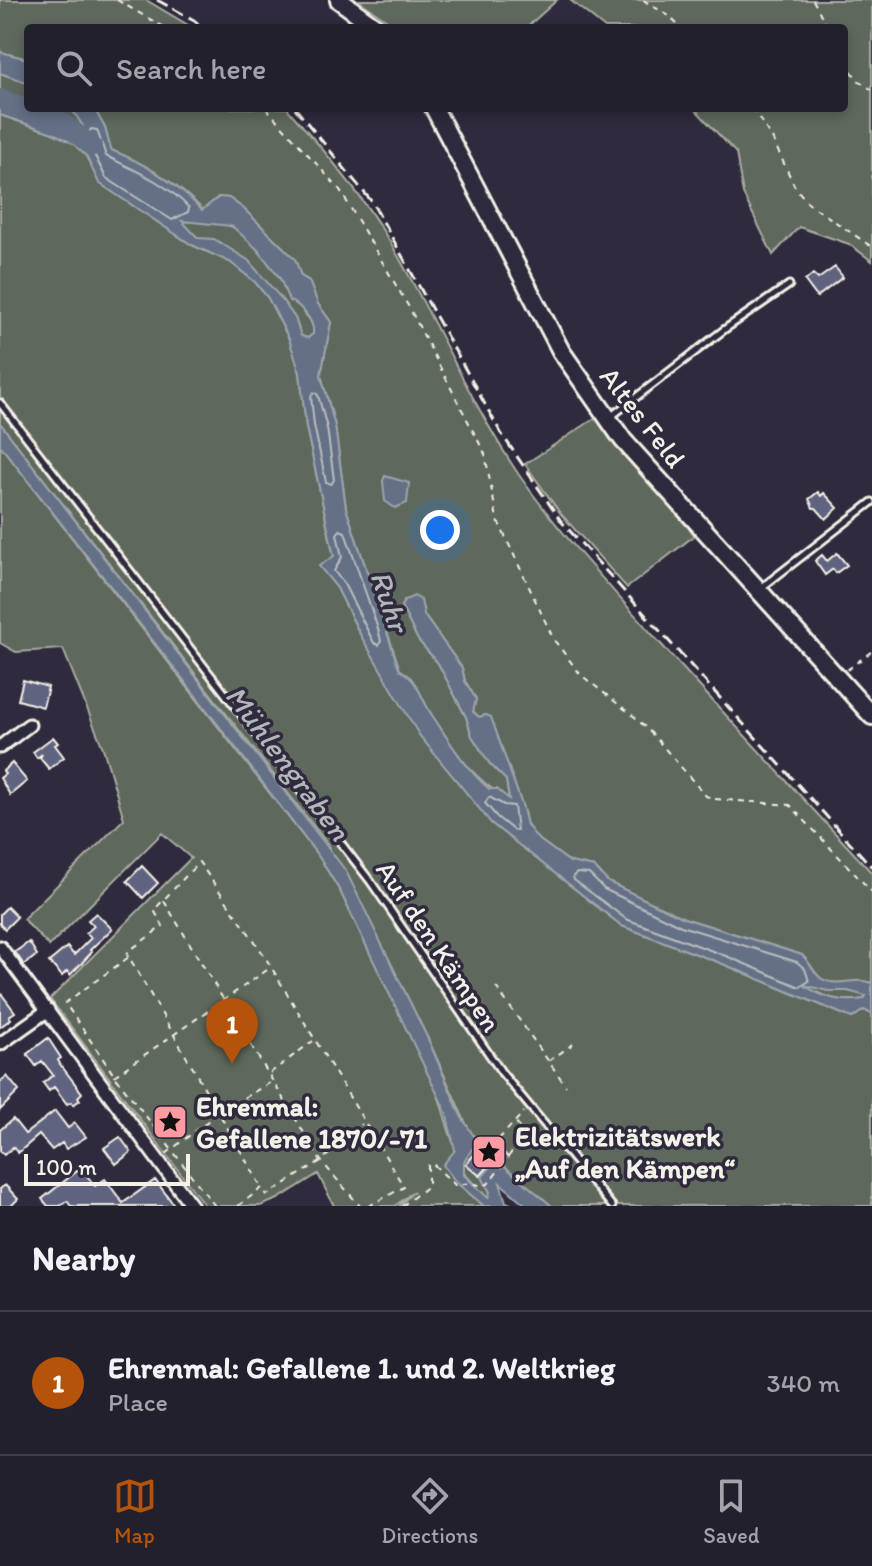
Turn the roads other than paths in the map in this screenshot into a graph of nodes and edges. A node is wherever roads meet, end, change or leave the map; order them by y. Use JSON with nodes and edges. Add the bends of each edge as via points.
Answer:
{"nodes":[{"id":1,"x":339,"y":0,"type":"edge"},
{"id":2,"x":372,"y":24,"type":"edge"},
{"id":3,"x":436,"y":112,"type":"edge"},
{"id":4,"x":789,"y":285,"type":"dead end"},
{"id":5,"x":0,"y":403,"type":"edge"},
{"id":6,"x":608,"y":419,"type":"junction"},
{"id":7,"x":872,"y":502,"type":"edge"},
{"id":8,"x":757,"y":591,"type":"junction"},
{"id":9,"x":872,"y":716,"type":"edge"},
{"id":10,"x":29,"y":725,"type":"dead end"},
{"id":11,"x":0,"y":747,"type":"edge"},
{"id":12,"x":0,"y":947,"type":"edge"},
{"id":13,"x":48,"y":1010,"type":"junction"},
{"id":14,"x":0,"y":1044,"type":"edge"},
{"id":15,"x":192,"y":1206,"type":"edge"},
{"id":16,"x":612,"y":1206,"type":"edge"}],
"edges":[{"from":1,"to":2,"type":"main road"},
{"from":3,"to":6,"type":"main road","name":"Altes Feld","via":[[561,351]]},
{"from":4,"to":6,"type":"lane"},
{"from":5,"to":16,"type":"lane","name":"Auf den Kämpen","via":[[363,871],[502,1073]]},
{"from":6,"to":8,"type":"main road","name":"Altes Feld"},
{"from":7,"to":8,"type":"lane"},
{"from":8,"to":9,"type":"main road","name":"Altes Feld"},
{"from":10,"to":11,"type":"street"},
{"from":12,"to":13,"type":"street"},
{"from":13,"to":14,"type":"street"},
{"from":13,"to":15,"type":"street"}]}
